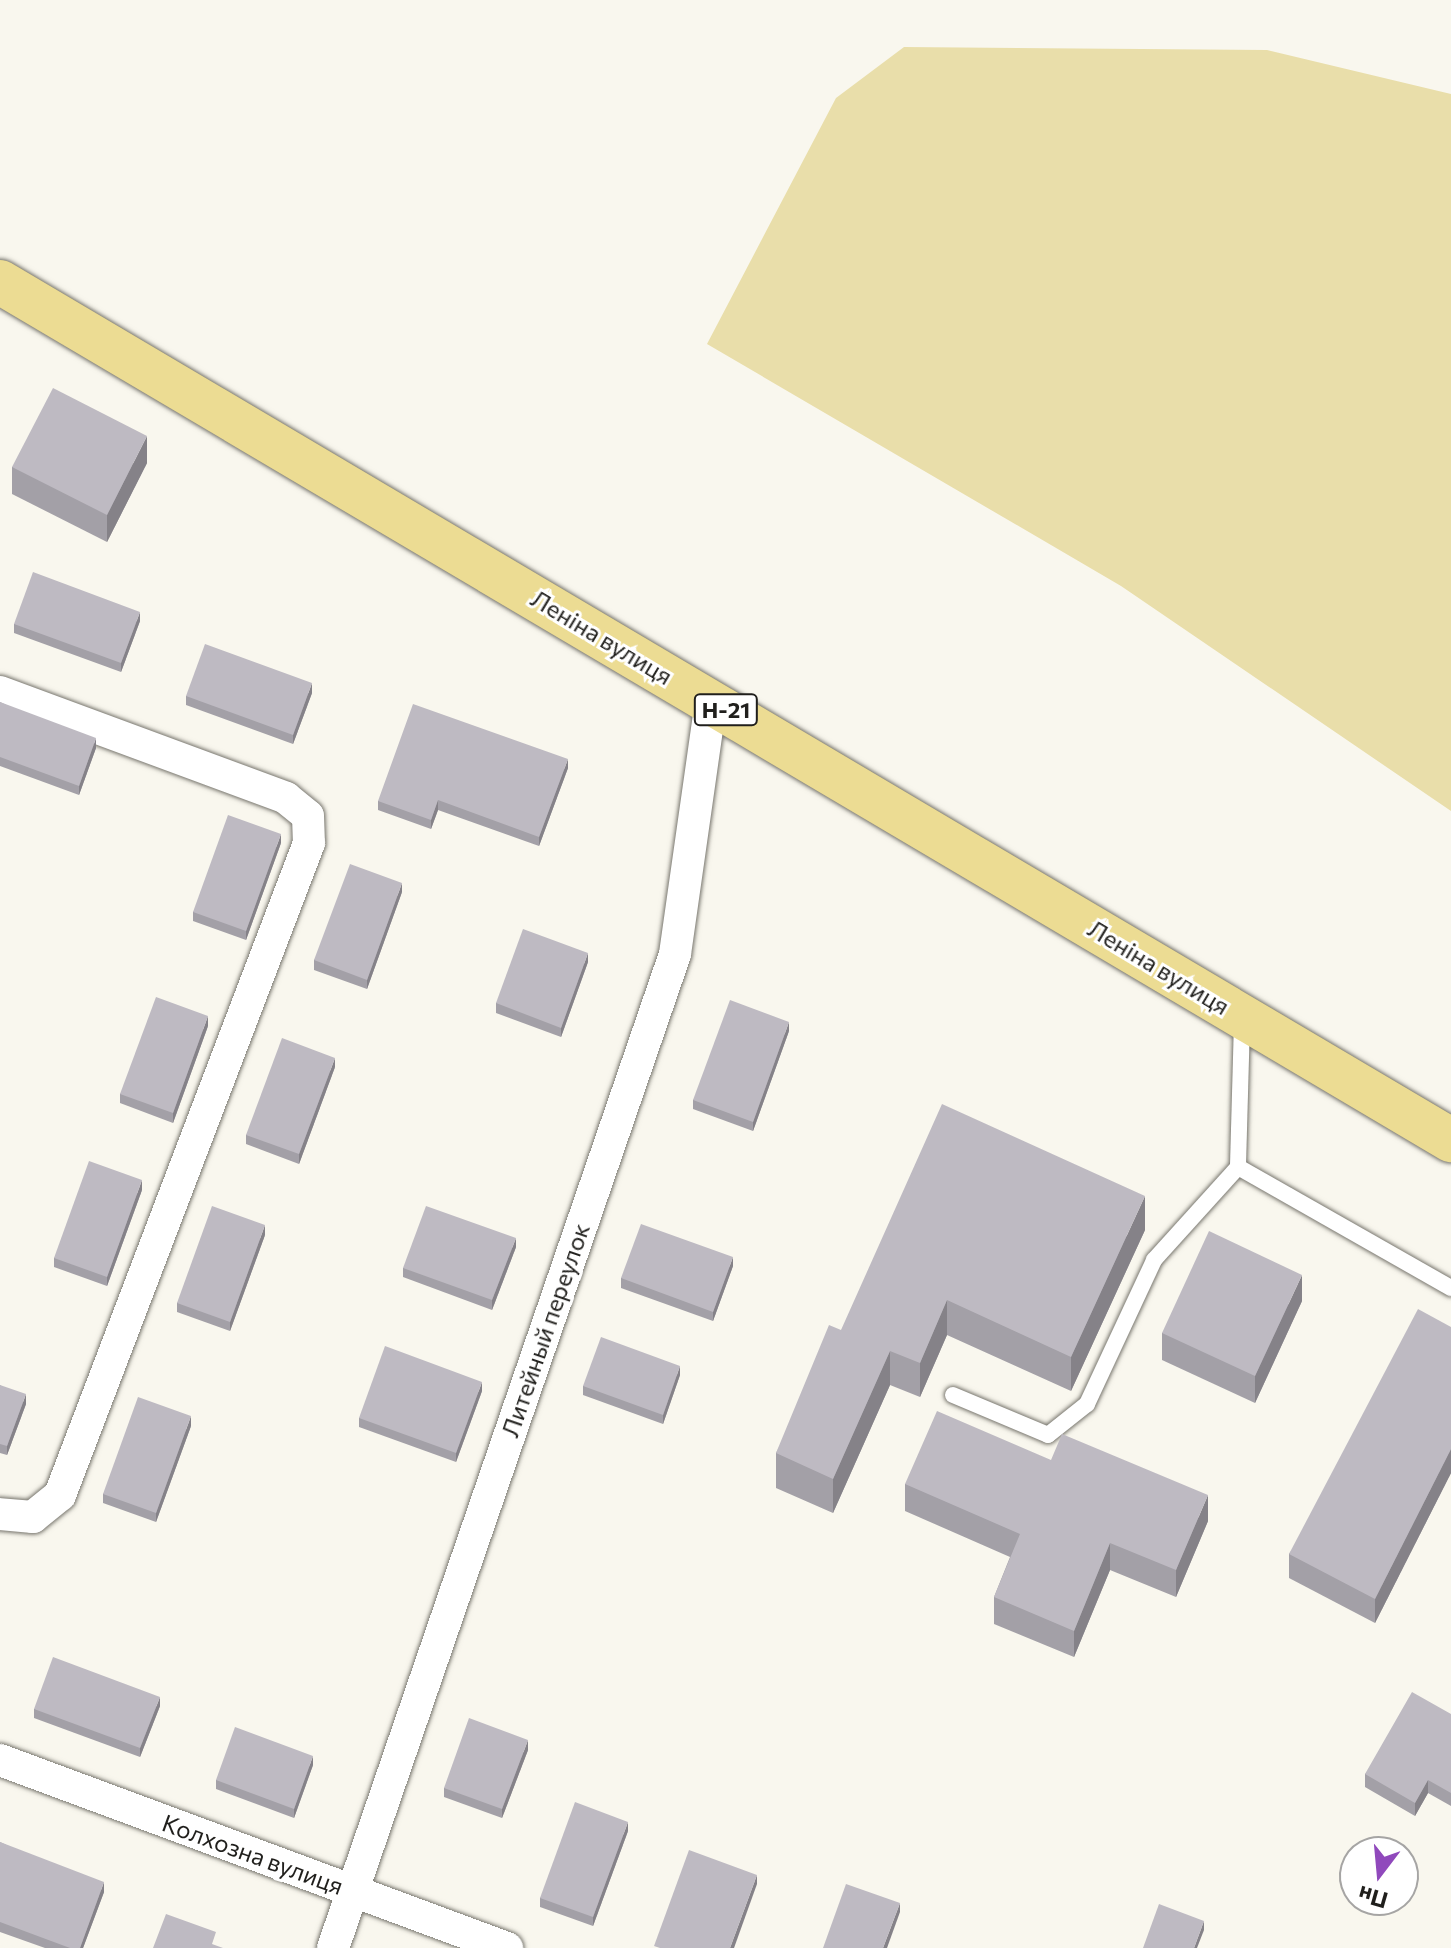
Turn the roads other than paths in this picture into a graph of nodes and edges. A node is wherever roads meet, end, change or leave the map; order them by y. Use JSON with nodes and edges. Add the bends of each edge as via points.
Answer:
{"nodes":[{"id":1,"x":0,"y":282,"type":"edge"},
{"id":2,"x":0,"y":692,"type":"edge"},
{"id":3,"x":711,"y":702,"type":"junction"},
{"id":4,"x":1243,"y":1016,"type":"junction"},
{"id":5,"x":1451,"y":1140,"type":"edge"},
{"id":6,"x":1238,"y":1167,"type":"junction"},
{"id":7,"x":1451,"y":1288,"type":"edge"},
{"id":8,"x":953,"y":1395,"type":"dead end"},
{"id":9,"x":0,"y":1514,"type":"edge"},
{"id":10,"x":0,"y":1760,"type":"edge"},
{"id":11,"x":351,"y":1890,"type":"junction"},
{"id":12,"x":333,"y":1948,"type":"edge"},
{"id":13,"x":507,"y":1948,"type":"edge"}],
"edges":[{"from":1,"to":3,"type":"main road","name":"Леніна вулиця","number":"Н-21"},
{"from":2,"to":9,"type":"street","via":[[286,798],[308,816],[309,843],[60,1495],[33,1517]]},
{"from":3,"to":4,"type":"main road","name":"Леніна вулиця","number":"Н-21"},
{"from":3,"to":11,"type":"street","name":"Литейный переулок","via":[[675,954]]},
{"from":4,"to":5,"type":"main road","name":"Леніна вулиця","number":"Н-21"},
{"from":4,"to":6,"type":"lane"},
{"from":6,"to":7,"type":"lane"},
{"from":6,"to":8,"type":"lane","via":[[1154,1260],[1087,1404],[1048,1435]]},
{"from":10,"to":11,"type":"street","name":"Колхозна вулиця"},
{"from":11,"to":12,"type":"street","name":"Литейный переулок"},
{"from":11,"to":13,"type":"street","name":"Колхозна вулиця"}]}
